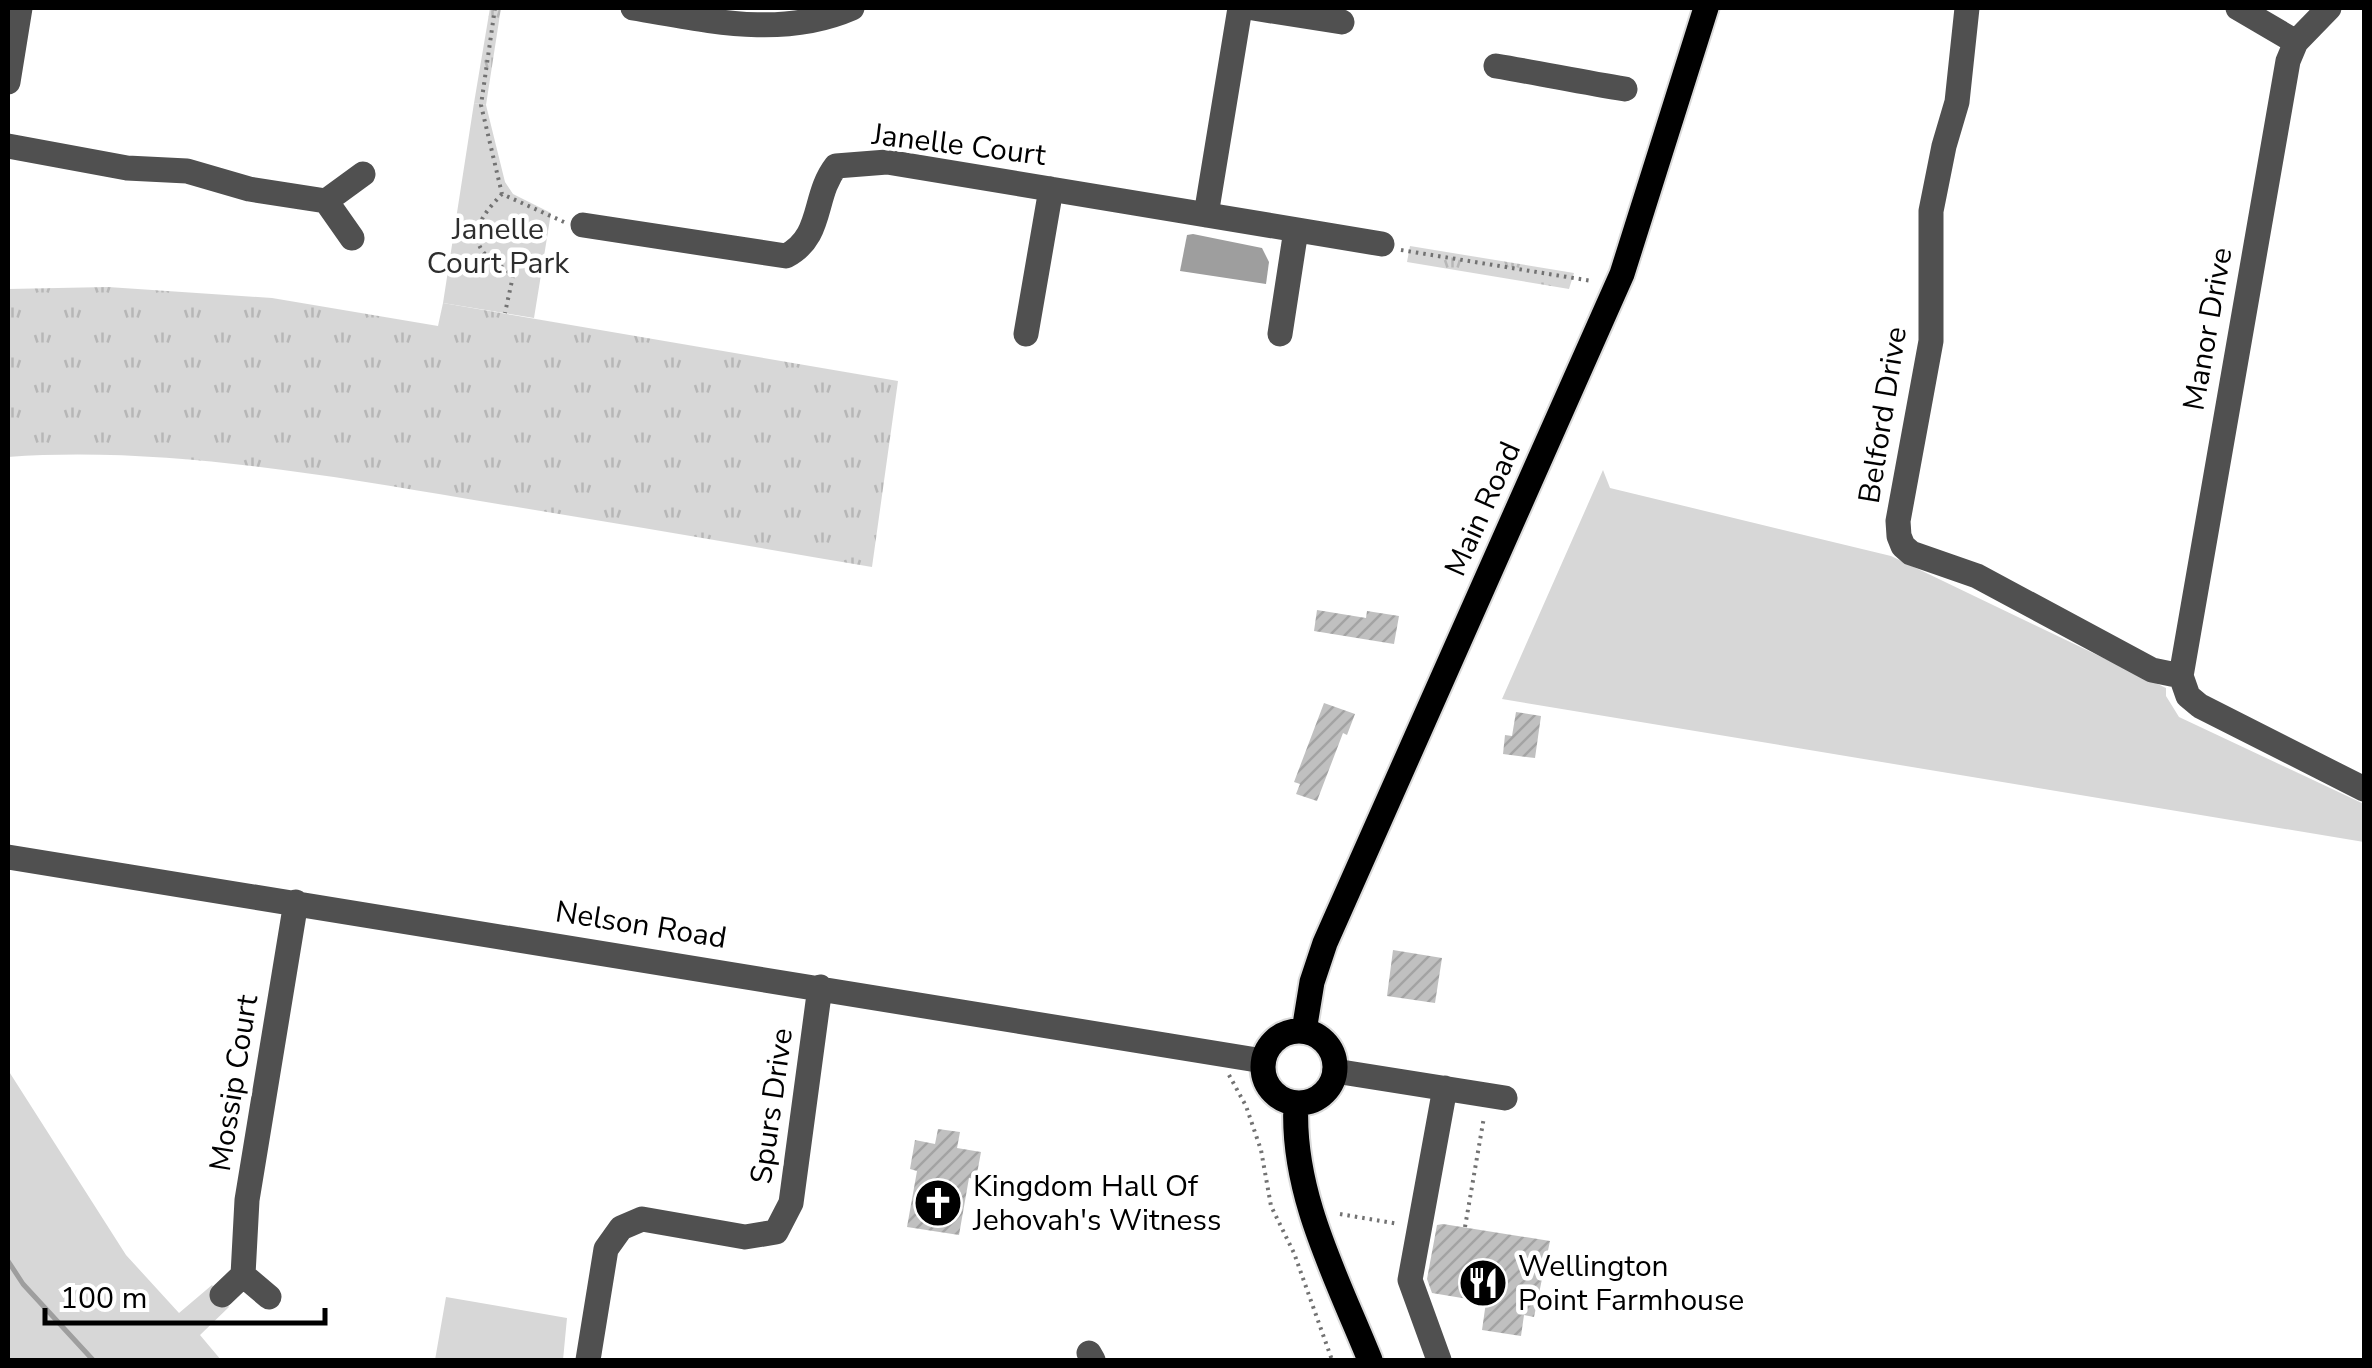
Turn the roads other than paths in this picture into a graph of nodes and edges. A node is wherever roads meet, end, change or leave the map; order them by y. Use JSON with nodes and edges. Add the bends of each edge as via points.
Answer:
{"nodes":[{"id":1,"x":20,"y":8,"type":"edge"},
{"id":2,"x":633,"y":8,"type":"edge"},
{"id":3,"x":852,"y":8,"type":"edge"},
{"id":4,"x":1240,"y":8,"type":"edge"},
{"id":5,"x":1252,"y":8,"type":"edge"},
{"id":6,"x":1706,"y":8,"type":"edge"},
{"id":7,"x":1967,"y":8,"type":"edge"},
{"id":8,"x":2238,"y":8,"type":"edge"},
{"id":9,"x":2329,"y":8,"type":"edge"},
{"id":10,"x":1342,"y":22,"type":"dead end"},
{"id":11,"x":2296,"y":42,"type":"junction"},
{"id":12,"x":1496,"y":66,"type":"dead end"},
{"id":13,"x":8,"y":82,"type":"edge"},
{"id":14,"x":1625,"y":89,"type":"dead end"},
{"id":15,"x":8,"y":146,"type":"edge"},
{"id":16,"x":363,"y":174,"type":"dead end"},
{"id":17,"x":1051,"y":189,"type":"junction"},
{"id":18,"x":326,"y":202,"type":"junction"},
{"id":19,"x":1206,"y":215,"type":"junction"},
{"id":20,"x":583,"y":225,"type":"road end"},
{"id":21,"x":1296,"y":230,"type":"junction"},
{"id":22,"x":352,"y":238,"type":"dead end"},
{"id":23,"x":1382,"y":244,"type":"road end"},
{"id":24,"x":1026,"y":334,"type":"dead end"},
{"id":25,"x":1280,"y":334,"type":"dead end"},
{"id":26,"x":2181,"y":676,"type":"junction"},
{"id":27,"x":2364,"y":788,"type":"edge"},
{"id":28,"x":8,"y":857,"type":"edge"},
{"id":29,"x":296,"y":902,"type":"junction"},
{"id":30,"x":820,"y":987,"type":"junction"},
{"id":31,"x":1304,"y":1031,"type":"junction"},
{"id":32,"x":1263,"y":1061,"type":"junction"},
{"id":33,"x":1336,"y":1071,"type":"junction"},
{"id":34,"x":1445,"y":1088,"type":"junction"},
{"id":35,"x":1505,"y":1098,"type":"dead end"},
{"id":36,"x":1296,"y":1103,"type":"junction"},
{"id":37,"x":244,"y":1275,"type":"junction"},
{"id":38,"x":222,"y":1295,"type":"dead end"},
{"id":39,"x":269,"y":1297,"type":"dead end"},
{"id":40,"x":588,"y":1360,"type":"edge"},
{"id":41,"x":1370,"y":1360,"type":"edge"},
{"id":42,"x":1439,"y":1360,"type":"edge"}],
"edges":[{"from":1,"to":13,"type":"street"},
{"from":2,"to":3,"type":"street","via":[[772,26]]},
{"from":4,"to":19,"type":"street"},
{"from":5,"to":10,"type":"street"},
{"from":6,"to":31,"type":"main road","name":"Main Road","via":[[1622,274],[1325,943]]},
{"from":7,"to":26,"type":"street","name":"Belford Drive","via":[[1958,102],[1931,211],[1931,341],[1899,536],[1911,552],[1977,576],[2152,670]]},
{"from":8,"to":11,"type":"street"},
{"from":9,"to":11,"type":"street","name":"Manor Drive"},
{"from":11,"to":26,"type":"street","name":"Manor Drive"},
{"from":12,"to":14,"type":"street"},
{"from":15,"to":18,"type":"street","via":[[127,168],[187,171]]},
{"from":16,"to":18,"type":"street"},
{"from":17,"to":19,"type":"street","name":"Janelle Court"},
{"from":17,"to":20,"type":"street","name":"Janelle Court","via":[[887,162],[836,166],[804,247],[786,256]]},
{"from":17,"to":24,"type":"street"},
{"from":18,"to":22,"type":"street"},
{"from":19,"to":21,"type":"street","name":"Janelle Court"},
{"from":21,"to":23,"type":"street","name":"Janelle Court"},
{"from":21,"to":25,"type":"street"},
{"from":26,"to":27,"type":"street","via":[[2200,706]]},
{"from":28,"to":29,"type":"street","name":"Nelson Road"},
{"from":29,"to":30,"type":"street","name":"Nelson Road"},
{"from":29,"to":37,"type":"street","name":"Mossip Court","via":[[247,1200]]},
{"from":30,"to":32,"type":"street","name":"Nelson Road"},
{"from":30,"to":40,"type":"street","name":"Spurs Drive","via":[[791,1203],[776,1232],[745,1237],[642,1219],[621,1228],[606,1249]]},
{"from":31,"to":32,"type":"main road","via":[[1282,1035]]},
{"from":31,"to":33,"type":"main road","via":[[1324,1040]]},
{"from":32,"to":36,"type":"main road","via":[[1267,1084]]},
{"from":33,"to":34,"type":"street"},
{"from":33,"to":36,"type":"main road","via":[[1326,1091]]},
{"from":34,"to":35,"type":"street"},
{"from":34,"to":42,"type":"street","via":[[1410,1280]]},
{"from":36,"to":41,"type":"main road","via":[[1299,1167],[1314,1221]]},
{"from":37,"to":38,"type":"street"},
{"from":37,"to":39,"type":"street"}]}
